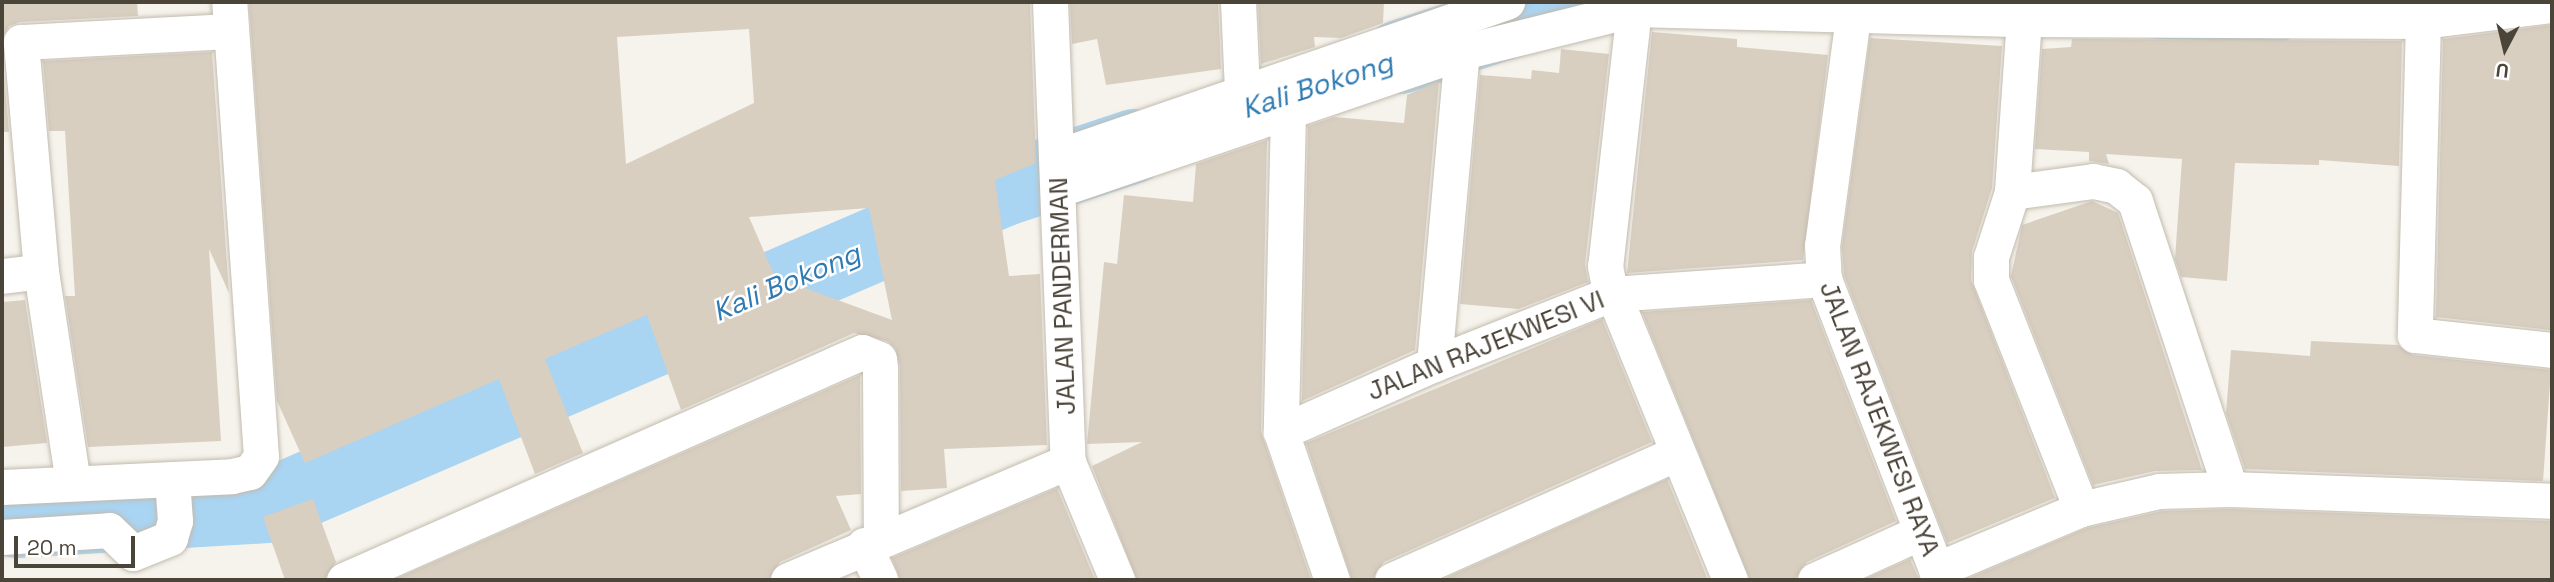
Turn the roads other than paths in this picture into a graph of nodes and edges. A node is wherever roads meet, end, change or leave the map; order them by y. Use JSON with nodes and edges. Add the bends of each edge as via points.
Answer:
{"nodes":[{"id":1,"x":1050,"y":2,"type":"edge"},
{"id":2,"x":1238,"y":2,"type":"edge"},
{"id":3,"x":1507,"y":2,"type":"edge"},
{"id":4,"x":2552,"y":5,"type":"edge"},
{"id":5,"x":1854,"y":7,"type":"edge"},
{"id":6,"x":1634,"y":9,"type":"junction"},
{"id":7,"x":230,"y":16,"type":"edge"},
{"id":8,"x":2024,"y":19,"type":"junction"},
{"id":9,"x":2423,"y":21,"type":"junction"},
{"id":10,"x":11,"y":42,"type":"edge"},
{"id":11,"x":1462,"y":52,"type":"junction"},
{"id":12,"x":1242,"y":91,"type":"junction"},
{"id":13,"x":1288,"y":112,"type":"junction"},
{"id":14,"x":1059,"y":173,"type":"junction"},
{"id":15,"x":2012,"y":192,"type":"junction"},
{"id":16,"x":41,"y":271,"type":"junction"},
{"id":17,"x":2,"y":276,"type":"edge"},
{"id":18,"x":1824,"y":279,"type":"junction"},
{"id":19,"x":1611,"y":294,"type":"junction"},
{"id":20,"x":2552,"y":350,"type":"edge"},
{"id":21,"x":1434,"y":364,"type":"junction"},
{"id":22,"x":1282,"y":432,"type":"junction"},
{"id":23,"x":1675,"y":454,"type":"junction"},
{"id":24,"x":1068,"y":462,"type":"junction"},
{"id":25,"x":73,"y":483,"type":"junction"},
{"id":26,"x":2,"y":487,"type":"edge"},
{"id":27,"x":2230,"y":489,"type":"junction"},
{"id":28,"x":174,"y":499,"type":"junction"},
{"id":29,"x":2552,"y":501,"type":"edge"},
{"id":30,"x":2081,"y":509,"type":"junction"},
{"id":31,"x":1921,"y":533,"type":"junction"},
{"id":32,"x":2,"y":537,"type":"edge"},
{"id":33,"x":872,"y":542,"type":"junction"},
{"id":34,"x":133,"y":567,"type":"edge"},
{"id":35,"x":1938,"y":575,"type":"edge"},
{"id":36,"x":344,"y":580,"type":"edge"},
{"id":37,"x":788,"y":580,"type":"edge"},
{"id":38,"x":880,"y":580,"type":"edge"},
{"id":39,"x":1117,"y":580,"type":"edge"},
{"id":40,"x":1332,"y":580,"type":"edge"},
{"id":41,"x":1392,"y":580,"type":"edge"},
{"id":42,"x":1730,"y":580,"type":"edge"},
{"id":43,"x":1815,"y":580,"type":"edge"}],
"edges":[{"from":1,"to":14,"type":"street","name":"JALAN PANDERMAN"},
{"from":2,"to":12,"type":"street"},
{"from":3,"to":12,"type":"street"},
{"from":4,"to":9,"type":"street"},
{"from":5,"to":6,"type":"street"},
{"from":5,"to":8,"type":"street"},
{"from":5,"to":18,"type":"street","name":"JALAN RAJEKWESI RAYA","via":[[1822,245]]},
{"from":6,"to":11,"type":"street"},
{"from":6,"to":19,"type":"street","via":[[1605,266]]},
{"from":7,"to":10,"type":"street"},
{"from":7,"to":28,"type":"street","via":[[261,456],[250,472]]},
{"from":8,"to":9,"type":"street"},
{"from":8,"to":15,"type":"street"},
{"from":9,"to":20,"type":"street","via":[[2415,335]]},
{"from":10,"to":16,"type":"street"},
{"from":11,"to":13,"type":"street"},
{"from":11,"to":21,"type":"street"},
{"from":12,"to":14,"type":"street"},
{"from":13,"to":14,"type":"street"},
{"from":13,"to":22,"type":"street"},
{"from":14,"to":24,"type":"street","name":"JALAN PANDERMAN"},
{"from":15,"to":27,"type":"street","via":[[2093,181],[2116,186],[2135,201]]},
{"from":15,"to":30,"type":"street","via":[[1991,257],[1992,280]]},
{"from":16,"to":17,"type":"street"},
{"from":16,"to":25,"type":"street"},
{"from":18,"to":19,"type":"street","name":"JALAN RAJEKWESI VI"},
{"from":18,"to":31,"type":"street","name":"JALAN RAJEKWESI RAYA"},
{"from":19,"to":21,"type":"street","name":"JALAN RAJEKWESI VI"},
{"from":19,"to":23,"type":"street"},
{"from":21,"to":22,"type":"street","name":"JALAN RAJEKWESI VI"},
{"from":22,"to":40,"type":"street"},
{"from":23,"to":41,"type":"street"},
{"from":23,"to":42,"type":"street"},
{"from":24,"to":33,"type":"street"},
{"from":24,"to":39,"type":"street","name":"JALAN PANDERMAN"},
{"from":25,"to":26,"type":"street"},
{"from":25,"to":28,"type":"street"},
{"from":27,"to":29,"type":"street"},
{"from":27,"to":30,"type":"street","via":[[2159,491]]},
{"from":28,"to":34,"type":"street","via":[[170,538]]},
{"from":30,"to":35,"type":"street"},
{"from":31,"to":35,"type":"street","name":"JALAN RAJEKWESI RAYA"},
{"from":31,"to":43,"type":"street"},
{"from":32,"to":34,"type":"street","via":[[108,530]]},
{"from":33,"to":36,"type":"street","via":[[880,369],[879,359],[862,352]]},
{"from":33,"to":37,"type":"street"},
{"from":33,"to":38,"type":"street"}]}
